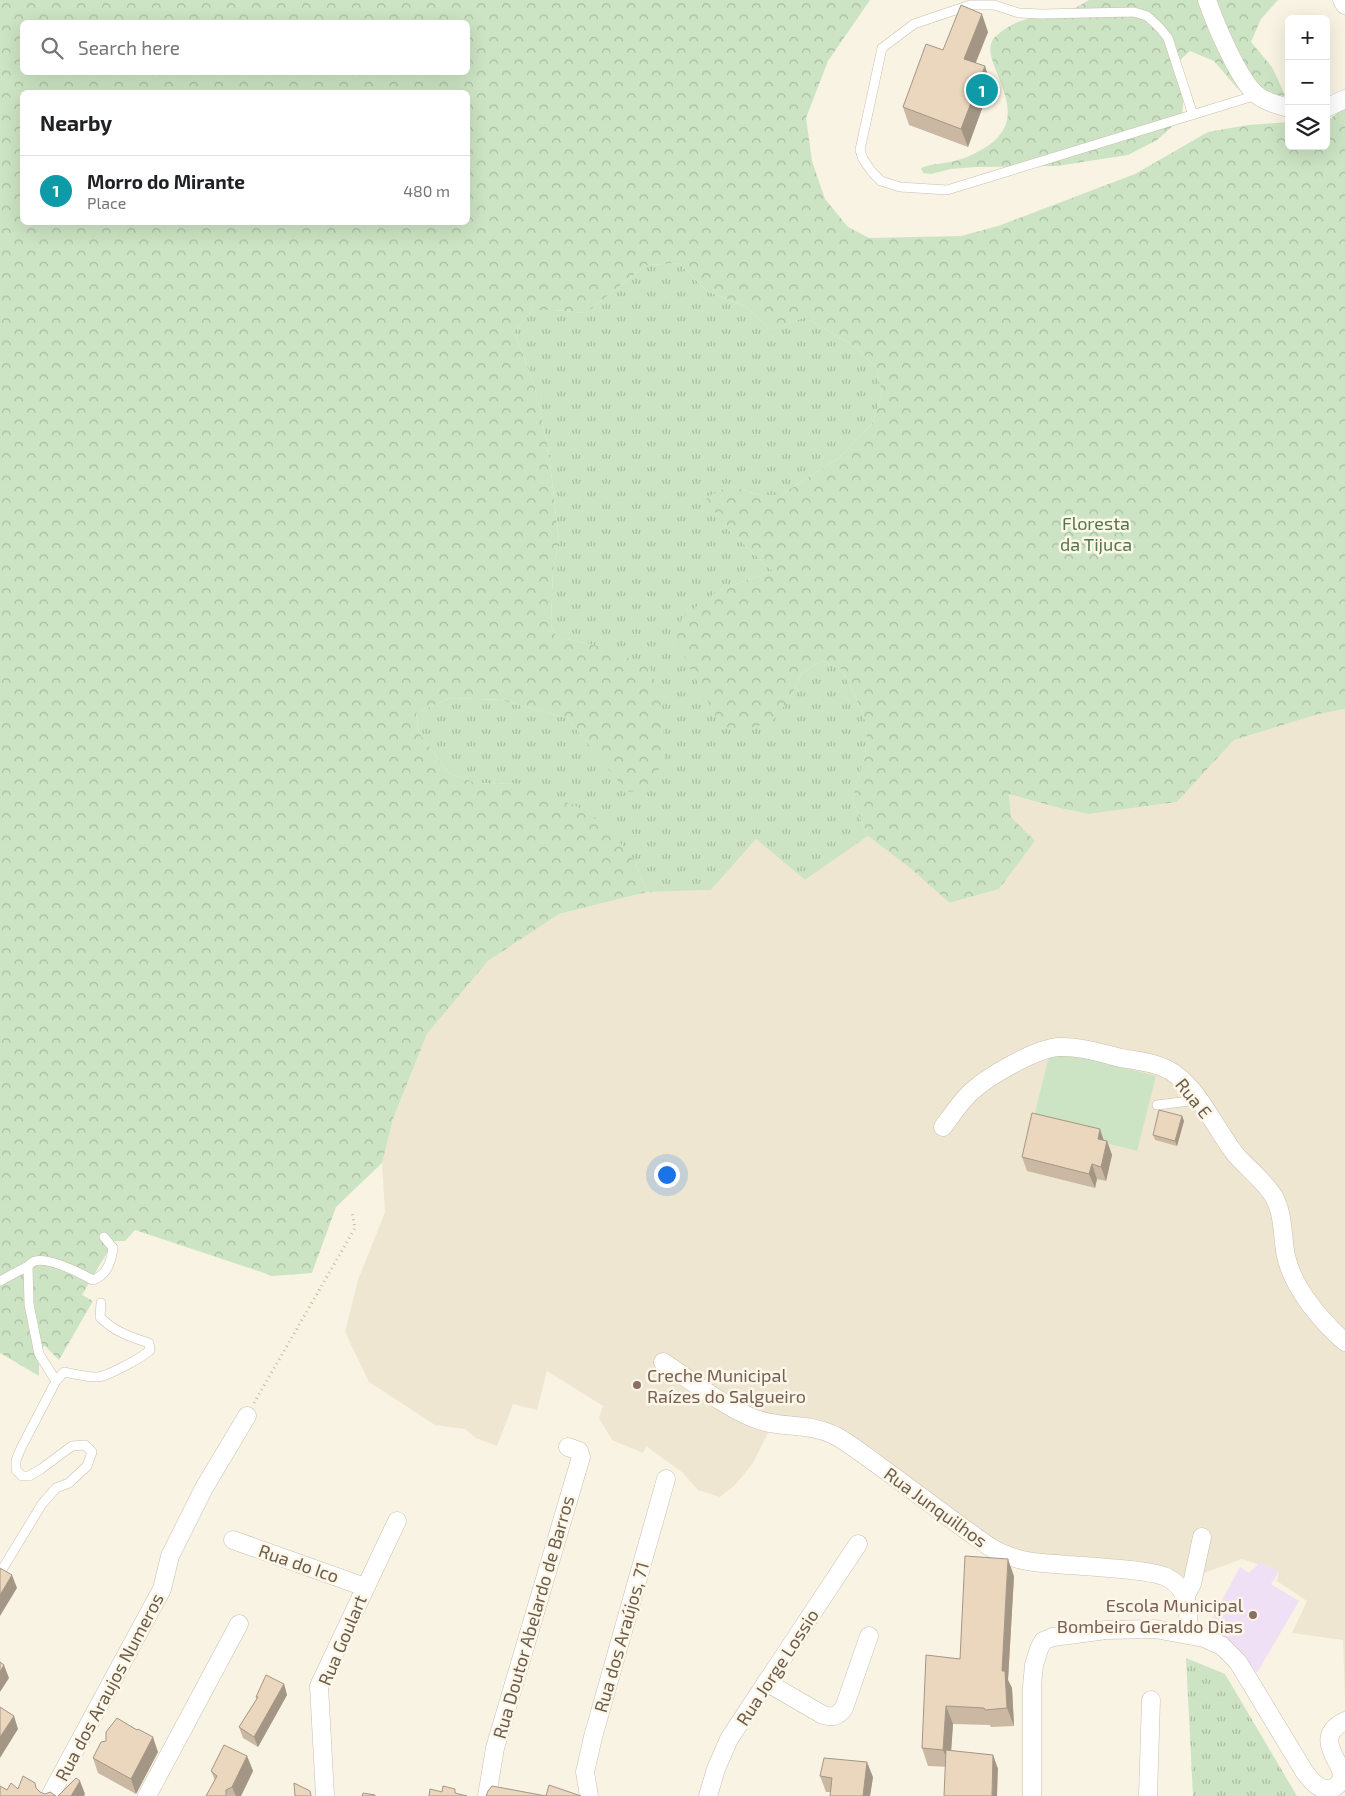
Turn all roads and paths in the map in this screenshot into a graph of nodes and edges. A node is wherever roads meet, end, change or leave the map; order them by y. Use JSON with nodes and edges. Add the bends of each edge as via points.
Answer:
{"nodes":[{"id":1,"x":1207,"y":0,"type":"edge"},
{"id":2,"x":1342,"y":0,"type":"edge"},
{"id":3,"x":1345,"y":5,"type":"edge"},
{"id":4,"x":1256,"y":95,"type":"junction"},
{"id":5,"x":1345,"y":99,"type":"edge"},
{"id":6,"x":1330,"y":106,"type":"edge"},
{"id":7,"x":1285,"y":107,"type":"edge"},
{"id":8,"x":1193,"y":115,"type":"junction"},
{"id":9,"x":1198,"y":1100,"type":"junction"},
{"id":10,"x":1156,"y":1105,"type":"dead end"},
{"id":11,"x":943,"y":1127,"type":"dead end"},
{"id":12,"x":352,"y":1213,"type":"dead end"},
{"id":13,"x":104,"y":1237,"type":"dead end"},
{"id":14,"x":28,"y":1266,"type":"junction"},
{"id":15,"x":0,"y":1281,"type":"edge"},
{"id":16,"x":101,"y":1303,"type":"dead end"},
{"id":17,"x":1345,"y":1342,"type":"edge"},
{"id":18,"x":663,"y":1362,"type":"dead end"},
{"id":19,"x":56,"y":1381,"type":"junction"},
{"id":20,"x":246,"y":1416,"type":"joint"},
{"id":21,"x":568,"y":1447,"type":"dead end"},
{"id":22,"x":666,"y":1479,"type":"dead end"},
{"id":23,"x":397,"y":1521,"type":"dead end"},
{"id":24,"x":1202,"y":1538,"type":"dead end"},
{"id":25,"x":233,"y":1540,"type":"dead end"},
{"id":26,"x":858,"y":1544,"type":"dead end"},
{"id":27,"x":0,"y":1573,"type":"edge"},
{"id":28,"x":365,"y":1587,"type":"junction"},
{"id":29,"x":1186,"y":1595,"type":"junction"},
{"id":30,"x":239,"y":1624,"type":"dead end"},
{"id":31,"x":1188,"y":1634,"type":"junction"},
{"id":32,"x":869,"y":1636,"type":"dead end"},
{"id":33,"x":766,"y":1682,"type":"junction"},
{"id":34,"x":1151,"y":1700,"type":"dead end"},
{"id":35,"x":1345,"y":1721,"type":"edge"},
{"id":36,"x":1344,"y":1773,"type":"edge"},
{"id":37,"x":50,"y":1796,"type":"edge"},
{"id":38,"x":147,"y":1796,"type":"edge"},
{"id":39,"x":325,"y":1796,"type":"edge"},
{"id":40,"x":486,"y":1796,"type":"edge"},
{"id":41,"x":589,"y":1796,"type":"edge"},
{"id":42,"x":708,"y":1796,"type":"edge"},
{"id":43,"x":1032,"y":1796,"type":"edge"},
{"id":44,"x":1148,"y":1796,"type":"edge"}],
"edges":[{"from":1,"to":4,"type":"street","via":[[1242,78]]},
{"from":2,"to":3,"type":"street"},
{"from":4,"to":7,"type":"street"},
{"from":4,"to":8,"type":"lane"},
{"from":5,"to":6,"type":"street"},
{"from":8,"to":8,"type":"lane","via":[[947,190],[900,187],[882,181],[872,172],[860,150],[882,48],[914,24],[970,5],[994,5],[1019,13],[1134,12],[1147,16],[1168,38]]},
{"from":9,"to":10,"type":"lane"},
{"from":9,"to":11,"type":"street","name":"Rua E","via":[[1175,1074],[1159,1066],[1059,1047],[1044,1050],[981,1084]]},
{"from":9,"to":17,"type":"street","name":"Rua E","via":[[1235,1154],[1275,1198],[1286,1258],[1298,1287],[1310,1305]]},
{"from":12,"to":20,"type":"path","via":[[355,1228]]},
{"from":13,"to":14,"type":"lane","via":[[113,1248],[112,1259],[100,1278],[93,1280],[51,1263],[36,1261]]},
{"from":14,"to":15,"type":"lane"},
{"from":14,"to":19,"type":"lane","via":[[29,1304],[40,1354]]},
{"from":16,"to":19,"type":"lane","via":[[100,1317],[109,1327],[149,1342],[150,1350],[101,1377],[64,1372]]},
{"from":18,"to":29,"type":"street","name":"Rua Junquilhos","via":[[754,1419],[807,1427],[834,1435],[1003,1554],[1037,1563],[1153,1573],[1168,1578]]},
{"from":19,"to":27,"type":"lane","via":[[22,1446],[16,1470],[22,1476],[29,1476],[72,1446],[85,1446],[92,1452],[87,1466],[69,1483],[56,1488],[42,1504]]},
{"from":20,"to":37,"type":"street","name":"Rua dos Araujos Numeros","via":[[204,1488],[170,1556],[162,1589],[154,1605]]},
{"from":21,"to":40,"type":"street","name":"Rua Doutor Abelardo de Barros","via":[[579,1451],[580,1457],[495,1748]]},
{"from":22,"to":41,"type":"street","name":"Rua dos Araújos, 71","via":[[593,1737],[585,1772]]},
{"from":23,"to":28,"type":"street","name":"Rua Goulart"},
{"from":24,"to":29,"type":"street","via":[[1192,1584]]},
{"from":25,"to":28,"type":"street","name":"Rua do Ico"},
{"from":26,"to":33,"type":"street","name":"Rua Jorge Lossio"},
{"from":28,"to":39,"type":"street","name":"Rua Goulart","via":[[319,1686]]},
{"from":29,"to":31,"type":"street"},
{"from":30,"to":38,"type":"street"},
{"from":31,"to":36,"type":"street","via":[[1222,1646],[1238,1662],[1313,1783],[1323,1789],[1331,1789],[1338,1785]]},
{"from":31,"to":43,"type":"street","via":[[1156,1629],[1106,1630],[1068,1634],[1043,1642],[1038,1649],[1032,1686]]},
{"from":32,"to":33,"type":"street","via":[[844,1708],[836,1716],[823,1715]]},
{"from":33,"to":42,"type":"street","name":"Rua Jorge Lossio","via":[[729,1739]]},
{"from":34,"to":44,"type":"street"},
{"from":35,"to":36,"type":"street","via":[[1336,1728],[1330,1744],[1331,1752]]}]}
